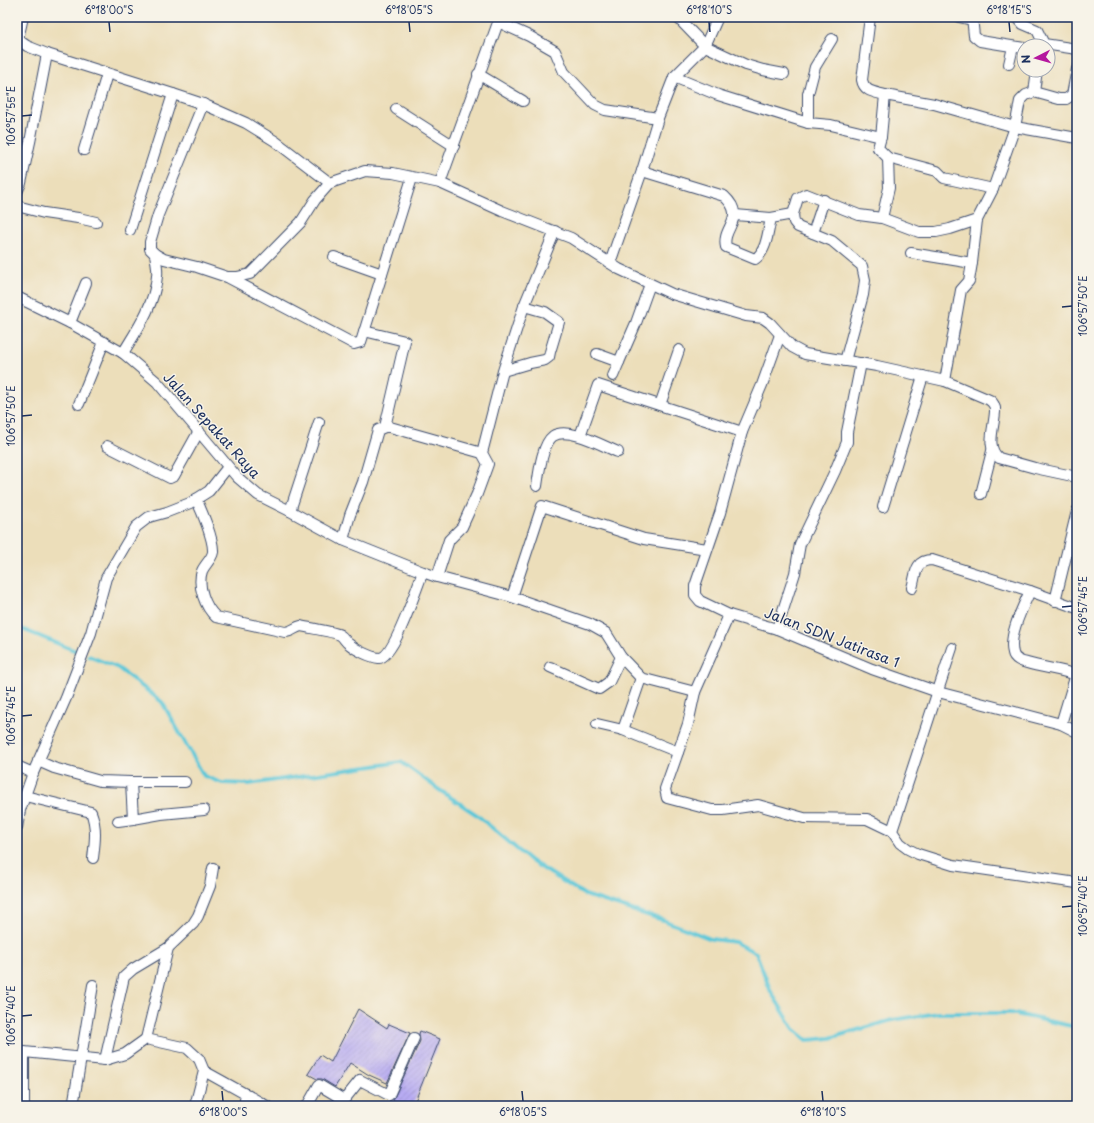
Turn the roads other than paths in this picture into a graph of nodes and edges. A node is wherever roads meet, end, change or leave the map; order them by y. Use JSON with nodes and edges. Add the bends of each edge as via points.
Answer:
{"nodes":[{"id":1,"x":23,"y":17,"type":"edge"},
{"id":2,"x":677,"y":17,"type":"edge"},
{"id":3,"x":718,"y":17,"type":"edge"},
{"id":4,"x":870,"y":17,"type":"edge"},
{"id":5,"x":959,"y":17,"type":"edge"},
{"id":6,"x":1017,"y":17,"type":"edge"},
{"id":7,"x":972,"y":18,"type":"edge"},
{"id":8,"x":499,"y":20,"type":"edge"},
{"id":9,"x":1040,"y":38,"type":"edge"},
{"id":10,"x":17,"y":39,"type":"edge"},
{"id":11,"x":832,"y":39,"type":"dead end"},
{"id":12,"x":705,"y":46,"type":"junction"},
{"id":13,"x":1056,"y":46,"type":"edge"},
{"id":14,"x":1013,"y":47,"type":"junction"},
{"id":15,"x":1016,"y":47,"type":"edge"},
{"id":16,"x":1077,"y":48,"type":"edge"},
{"id":17,"x":47,"y":54,"type":"junction"},
{"id":18,"x":1009,"y":64,"type":"dead end"},
{"id":19,"x":1077,"y":69,"type":"edge"},
{"id":20,"x":107,"y":74,"type":"junction"},
{"id":21,"x":478,"y":74,"type":"junction"},
{"id":22,"x":784,"y":74,"type":"dead end"},
{"id":23,"x":674,"y":77,"type":"junction"},
{"id":24,"x":1036,"y":78,"type":"edge"},
{"id":25,"x":1034,"y":92,"type":"junction"},
{"id":26,"x":173,"y":94,"type":"junction"},
{"id":27,"x":885,"y":95,"type":"junction"},
{"id":28,"x":523,"y":101,"type":"dead end"},
{"id":29,"x":203,"y":104,"type":"junction"},
{"id":30,"x":396,"y":109,"type":"dead end"},
{"id":31,"x":658,"y":118,"type":"junction"},
{"id":32,"x":808,"y":123,"type":"junction"},
{"id":33,"x":1015,"y":127,"type":"junction"},
{"id":34,"x":881,"y":137,"type":"junction"},
{"id":35,"x":1077,"y":138,"type":"edge"},
{"id":36,"x":454,"y":146,"type":"junction"},
{"id":37,"x":84,"y":150,"type":"dead end"},
{"id":38,"x":888,"y":158,"type":"junction"},
{"id":39,"x":642,"y":171,"type":"junction"},
{"id":40,"x":412,"y":178,"type":"junction"},
{"id":41,"x":330,"y":183,"type":"junction"},
{"id":42,"x":440,"y":183,"type":"junction"},
{"id":43,"x":993,"y":189,"type":"junction"},
{"id":44,"x":17,"y":192,"type":"edge"},
{"id":45,"x":824,"y":200,"type":"junction"},
{"id":46,"x":17,"y":206,"type":"edge"},
{"id":47,"x":793,"y":214,"type":"junction"},
{"id":48,"x":735,"y":215,"type":"junction"},
{"id":49,"x":771,"y":218,"type":"junction"},
{"id":50,"x":882,"y":218,"type":"junction"},
{"id":51,"x":977,"y":220,"type":"junction"},
{"id":52,"x":96,"y":222,"type":"dead end"},
{"id":53,"x":130,"y":230,"type":"dead end"},
{"id":54,"x":555,"y":231,"type":"junction"},
{"id":55,"x":813,"y":233,"type":"junction"},
{"id":56,"x":911,"y":253,"type":"dead end"},
{"id":57,"x":155,"y":254,"type":"junction"},
{"id":58,"x":334,"y":258,"type":"dead end"},
{"id":59,"x":610,"y":263,"type":"junction"},
{"id":60,"x":972,"y":263,"type":"junction"},
{"id":61,"x":382,"y":274,"type":"junction"},
{"id":62,"x":227,"y":277,"type":"junction"},
{"id":63,"x":86,"y":283,"type":"dead end"},
{"id":64,"x":650,"y":284,"type":"junction"},
{"id":65,"x":17,"y":297,"type":"edge"},
{"id":66,"x":524,"y":306,"type":"junction"},
{"id":67,"x":70,"y":323,"type":"junction"},
{"id":68,"x":364,"y":331,"type":"junction"},
{"id":69,"x":780,"y":335,"type":"junction"},
{"id":70,"x":104,"y":342,"type":"junction"},
{"id":71,"x":679,"y":350,"type":"dead end"},
{"id":72,"x":123,"y":353,"type":"junction"},
{"id":73,"x":597,"y":354,"type":"dead end"},
{"id":74,"x":845,"y":361,"type":"junction"},
{"id":75,"x":619,"y":362,"type":"junction"},
{"id":76,"x":861,"y":363,"type":"junction"},
{"id":77,"x":502,"y":371,"type":"junction"},
{"id":78,"x":613,"y":376,"type":"dead end"},
{"id":79,"x":924,"y":376,"type":"junction"},
{"id":80,"x":945,"y":381,"type":"junction"},
{"id":81,"x":79,"y":404,"type":"dead end"},
{"id":82,"x":660,"y":405,"type":"junction"},
{"id":83,"x":319,"y":422,"type":"dead end"},
{"id":84,"x":385,"y":427,"type":"junction"},
{"id":85,"x":199,"y":431,"type":"junction"},
{"id":86,"x":742,"y":432,"type":"junction"},
{"id":87,"x":580,"y":436,"type":"junction"},
{"id":88,"x":107,"y":446,"type":"dead end"},
{"id":89,"x":992,"y":451,"type":"junction"},
{"id":90,"x":618,"y":452,"type":"dead end"},
{"id":91,"x":482,"y":453,"type":"junction"},
{"id":92,"x":228,"y":467,"type":"junction"},
{"id":93,"x":1077,"y":477,"type":"edge"},
{"id":94,"x":537,"y":486,"type":"dead end"},
{"id":95,"x":980,"y":494,"type":"dead end"},
{"id":96,"x":196,"y":498,"type":"junction"},
{"id":97,"x":883,"y":507,"type":"dead end"},
{"id":98,"x":290,"y":511,"type":"junction"},
{"id":99,"x":1077,"y":511,"type":"edge"},
{"id":100,"x":343,"y":540,"type":"junction"},
{"id":101,"x":707,"y":549,"type":"junction"},
{"id":102,"x":423,"y":572,"type":"junction"},
{"id":103,"x":437,"y":577,"type":"junction"},
{"id":104,"x":912,"y":588,"type":"dead end"},
{"id":105,"x":1030,"y":591,"type":"junction"},
{"id":106,"x":512,"y":597,"type":"junction"},
{"id":107,"x":1055,"y":601,"type":"junction"},
{"id":108,"x":1077,"y":608,"type":"edge"},
{"id":109,"x":729,"y":615,"type":"junction"},
{"id":110,"x":777,"y":629,"type":"junction"},
{"id":111,"x":952,"y":648,"type":"dead end"},
{"id":112,"x":621,"y":657,"type":"junction"},
{"id":113,"x":550,"y":667,"type":"dead end"},
{"id":114,"x":1076,"y":673,"type":"edge"},
{"id":115,"x":641,"y":678,"type":"junction"},
{"id":116,"x":695,"y":692,"type":"junction"},
{"id":117,"x":938,"y":692,"type":"junction"},
{"id":118,"x":597,"y":724,"type":"dead end"},
{"id":119,"x":1062,"y":724,"type":"junction"},
{"id":120,"x":623,"y":730,"type":"junction"},
{"id":121,"x":1077,"y":732,"type":"edge"},
{"id":122,"x":678,"y":752,"type":"junction"},
{"id":123,"x":38,"y":762,"type":"junction"},
{"id":124,"x":17,"y":766,"type":"edge"},
{"id":125,"x":33,"y":773,"type":"junction"},
{"id":126,"x":131,"y":782,"type":"junction"},
{"id":127,"x":185,"y":782,"type":"dead end"},
{"id":128,"x":25,"y":796,"type":"junction"},
{"id":129,"x":204,"y":810,"type":"dead end"},
{"id":130,"x":132,"y":819,"type":"junction"},
{"id":131,"x":118,"y":821,"type":"dead end"},
{"id":132,"x":17,"y":828,"type":"edge"},
{"id":133,"x":892,"y":831,"type":"junction"},
{"id":134,"x":92,"y":858,"type":"dead end"},
{"id":135,"x":213,"y":868,"type":"dead end"},
{"id":136,"x":1077,"y":883,"type":"edge"},
{"id":137,"x":168,"y":948,"type":"junction"},
{"id":138,"x":93,"y":985,"type":"dead end"},
{"id":139,"x":414,"y":1038,"type":"dead end"},
{"id":140,"x":146,"y":1039,"type":"junction"},
{"id":141,"x":20,"y":1053,"type":"edge"},
{"id":142,"x":81,"y":1058,"type":"junction"},
{"id":143,"x":105,"y":1060,"type":"junction"},
{"id":144,"x":204,"y":1071,"type":"junction"},
{"id":145,"x":246,"y":1094,"type":"junction"},
{"id":146,"x":24,"y":1106,"type":"edge"},
{"id":147,"x":74,"y":1106,"type":"edge"},
{"id":148,"x":195,"y":1106,"type":"edge"},
{"id":149,"x":244,"y":1106,"type":"edge"},
{"id":150,"x":267,"y":1106,"type":"edge"},
{"id":151,"x":307,"y":1106,"type":"edge"}],
"edges":[{"from":1,"to":10,"type":"street"},
{"from":2,"to":12,"type":"street"},
{"from":3,"to":12,"type":"street"},
{"from":4,"to":27,"type":"street","via":[[863,86],[867,90]]},
{"from":5,"to":7,"type":"street"},
{"from":6,"to":9,"type":"street","via":[[1023,24],[1037,30]]},
{"from":7,"to":14,"type":"street","via":[[974,36],[980,41]]},
{"from":8,"to":21,"type":"street"},
{"from":8,"to":31,"type":"street","via":[[555,51],[564,72],[595,105],[605,110]]},
{"from":10,"to":17,"type":"street"},
{"from":11,"to":32,"type":"street","via":[[815,67],[808,94]]},
{"from":12,"to":22,"type":"street","via":[[746,65]]},
{"from":12,"to":23,"type":"street"},
{"from":13,"to":16,"type":"street"},
{"from":14,"to":15,"type":"street"},
{"from":14,"to":18,"type":"street"},
{"from":17,"to":20,"type":"street"},
{"from":17,"to":44,"type":"street","via":[[30,142]]},
{"from":19,"to":25,"type":"street","via":[[1072,95],[1066,99]]},
{"from":20,"to":26,"type":"street"},
{"from":20,"to":37,"type":"street"},
{"from":21,"to":28,"type":"street"},
{"from":21,"to":36,"type":"street"},
{"from":23,"to":31,"type":"street"},
{"from":23,"to":32,"type":"street","via":[[718,95]]},
{"from":24,"to":25,"type":"street"},
{"from":25,"to":33,"type":"street","via":[[1020,101]]},
{"from":26,"to":29,"type":"street"},
{"from":26,"to":53,"type":"street"},
{"from":27,"to":33,"type":"street","via":[[934,104]]},
{"from":27,"to":34,"type":"street"},
{"from":29,"to":41,"type":"street","via":[[260,131]]},
{"from":29,"to":57,"type":"street","via":[[158,215],[150,242],[150,249]]},
{"from":30,"to":36,"type":"street"},
{"from":31,"to":39,"type":"street"},
{"from":32,"to":34,"type":"street","via":[[831,125]]},
{"from":33,"to":35,"type":"street"},
{"from":33,"to":43,"type":"street"},
{"from":34,"to":38,"type":"street","via":[[878,148]]},
{"from":36,"to":42,"type":"street"},
{"from":38,"to":43,"type":"street","via":[[937,171],[944,178]]},
{"from":38,"to":50,"type":"street","via":[[888,188]]},
{"from":39,"to":48,"type":"street","via":[[724,196],[731,202]]},
{"from":39,"to":59,"type":"street"},
{"from":40,"to":41,"type":"street","via":[[365,171]]},
{"from":40,"to":42,"type":"street"},
{"from":40,"to":61,"type":"street"},
{"from":41,"to":62,"type":"street","via":[[301,222],[250,274]]},
{"from":42,"to":54,"type":"street"},
{"from":43,"to":51,"type":"street"},
{"from":45,"to":47,"type":"street","via":[[806,194],[801,195]]},
{"from":45,"to":50,"type":"street","via":[[859,216]]},
{"from":45,"to":55,"type":"street"},
{"from":46,"to":52,"type":"street"},
{"from":47,"to":49,"type":"street"},
{"from":47,"to":55,"type":"street","via":[[798,227]]},
{"from":48,"to":49,"type":"street"},
{"from":48,"to":49,"type":"street","via":[[724,241],[726,247],[755,259],[760,256],[767,240]]},
{"from":50,"to":51,"type":"street","via":[[919,232],[936,232]]},
{"from":51,"to":60,"type":"street"},
{"from":54,"to":59,"type":"street"},
{"from":54,"to":66,"type":"street"},
{"from":55,"to":74,"type":"street","via":[[832,241],[862,266],[865,280],[863,295]]},
{"from":56,"to":60,"type":"street"},
{"from":57,"to":62,"type":"street"},
{"from":57,"to":72,"type":"street","via":[[158,276],[153,297],[144,319]]},
{"from":58,"to":61,"type":"street"},
{"from":59,"to":64,"type":"street"},
{"from":60,"to":80,"type":"street","via":[[969,281],[961,290]]},
{"from":61,"to":68,"type":"street"},
{"from":62,"to":68,"type":"street","via":[[354,344],[361,342]]},
{"from":63,"to":67,"type":"street"},
{"from":64,"to":69,"type":"street","via":[[689,300],[746,316],[763,318]]},
{"from":64,"to":75,"type":"street"},
{"from":65,"to":67,"type":"street","name":"Jalan Sepakat Raya"},
{"from":66,"to":77,"type":"street"},
{"from":66,"to":77,"type":"street","via":[[545,312],[559,322],[549,357]]},
{"from":67,"to":70,"type":"street","name":"Jalan Sepakat Raya"},
{"from":68,"to":84,"type":"street","via":[[405,342]]},
{"from":69,"to":74,"type":"street","via":[[792,347],[805,354]]},
{"from":69,"to":86,"type":"street"},
{"from":70,"to":72,"type":"street","name":"Jalan Sepakat Raya"},
{"from":70,"to":81,"type":"street"},
{"from":71,"to":82,"type":"street"},
{"from":72,"to":85,"type":"street","name":"Jalan Sepakat Raya","via":[[157,382]]},
{"from":73,"to":75,"type":"street"},
{"from":74,"to":76,"type":"street"},
{"from":75,"to":78,"type":"street"},
{"from":76,"to":79,"type":"street"},
{"from":76,"to":110,"type":"street","via":[[847,442],[800,544],[795,573]]},
{"from":77,"to":91,"type":"street"},
{"from":79,"to":80,"type":"street"},
{"from":79,"to":97,"type":"street"},
{"from":80,"to":89,"type":"street","via":[[994,404],[996,414]]},
{"from":82,"to":86,"type":"street"},
{"from":82,"to":87,"type":"street","via":[[598,385]]},
{"from":83,"to":98,"type":"street"},
{"from":84,"to":91,"type":"street"},
{"from":84,"to":100,"type":"street","via":[[378,430]]},
{"from":85,"to":88,"type":"street","via":[[174,476],[170,478]]},
{"from":85,"to":92,"type":"street","name":"Jalan Sepakat Raya"},
{"from":86,"to":101,"type":"street","via":[[720,513]]},
{"from":87,"to":90,"type":"street"},
{"from":87,"to":94,"type":"street","via":[[561,433],[553,436],[539,468]]},
{"from":89,"to":93,"type":"street","via":[[999,458]]},
{"from":89,"to":95,"type":"street"},
{"from":91,"to":103,"type":"street","via":[[488,464],[462,527],[449,540]]},
{"from":92,"to":96,"type":"street","via":[[209,491]]},
{"from":92,"to":98,"type":"street","name":"Jalan Sepakat Raya","via":[[258,496]]},
{"from":96,"to":102,"type":"street","via":[[202,510],[213,552],[202,571],[201,586],[210,612],[216,617],[286,632],[302,626],[339,634],[359,650],[380,658],[392,647]]},
{"from":96,"to":123,"type":"street","via":[[178,508],[149,517],[136,527],[106,578],[91,633]]},
{"from":98,"to":100,"type":"street","name":"Jalan Sepakat Raya"},
{"from":99,"to":107,"type":"street"},
{"from":100,"to":102,"type":"street","name":"Jalan Sepakat Raya"},
{"from":101,"to":106,"type":"street","via":[[644,539],[542,506]]},
{"from":101,"to":109,"type":"street","name":"Jalan SDN Jatirasa 1","via":[[695,586],[695,595],[700,601]]},
{"from":102,"to":103,"type":"street","name":"Jalan Sepakat Raya"},
{"from":103,"to":106,"type":"street"},
{"from":104,"to":105,"type":"street","via":[[920,562],[932,560]]},
{"from":105,"to":107,"type":"street"},
{"from":105,"to":114,"type":"street","via":[[1014,630],[1013,654],[1016,659],[1026,663]]},
{"from":106,"to":112,"type":"street","via":[[590,624],[606,633]]},
{"from":107,"to":108,"type":"street"},
{"from":109,"to":110,"type":"street","name":"Jalan SDN Jatirasa 1"},
{"from":109,"to":116,"type":"street"},
{"from":110,"to":117,"type":"street","name":"Jalan SDN Jatirasa 1","via":[[872,669]]},
{"from":111,"to":117,"type":"street"},
{"from":112,"to":113,"type":"street","via":[[609,682],[599,689]]},
{"from":112,"to":115,"type":"street"},
{"from":114,"to":119,"type":"street"},
{"from":115,"to":116,"type":"street"},
{"from":115,"to":120,"type":"street"},
{"from":116,"to":122,"type":"street"},
{"from":117,"to":119,"type":"street","name":"Jalan SDN Jatirasa 1"},
{"from":117,"to":133,"type":"street"},
{"from":118,"to":120,"type":"street"},
{"from":119,"to":121,"type":"street","name":"Jalan SDN Jatirasa 1"},
{"from":120,"to":122,"type":"street"},
{"from":122,"to":133,"type":"street","via":[[665,788],[667,798],[712,810],[758,805],[804,818],[867,819]]},
{"from":123,"to":125,"type":"street"},
{"from":123,"to":126,"type":"street","via":[[100,781]]},
{"from":124,"to":125,"type":"street"},
{"from":125,"to":128,"type":"street"},
{"from":126,"to":127,"type":"street"},
{"from":126,"to":130,"type":"street"},
{"from":128,"to":132,"type":"street"},
{"from":128,"to":134,"type":"street","via":[[91,812],[95,830]]},
{"from":129,"to":130,"type":"street"},
{"from":130,"to":131,"type":"street"},
{"from":133,"to":136,"type":"street","via":[[908,849],[953,865]]},
{"from":135,"to":137,"type":"street","via":[[210,886],[198,916]]},
{"from":137,"to":140,"type":"street"},
{"from":137,"to":143,"type":"street","via":[[124,977]]},
{"from":138,"to":142,"type":"street"},
{"from":139,"to":151,"type":"street","via":[[389,1095],[360,1080],[344,1100],[319,1085]]},
{"from":140,"to":143,"type":"street","via":[[125,1054]]},
{"from":140,"to":144,"type":"street","via":[[187,1048],[199,1059]]},
{"from":141,"to":142,"type":"street"},
{"from":141,"to":146,"type":"street"},
{"from":142,"to":143,"type":"street"},
{"from":142,"to":147,"type":"street"},
{"from":144,"to":145,"type":"street"},
{"from":144,"to":148,"type":"street"},
{"from":145,"to":149,"type":"street"},
{"from":145,"to":150,"type":"street"}]}
